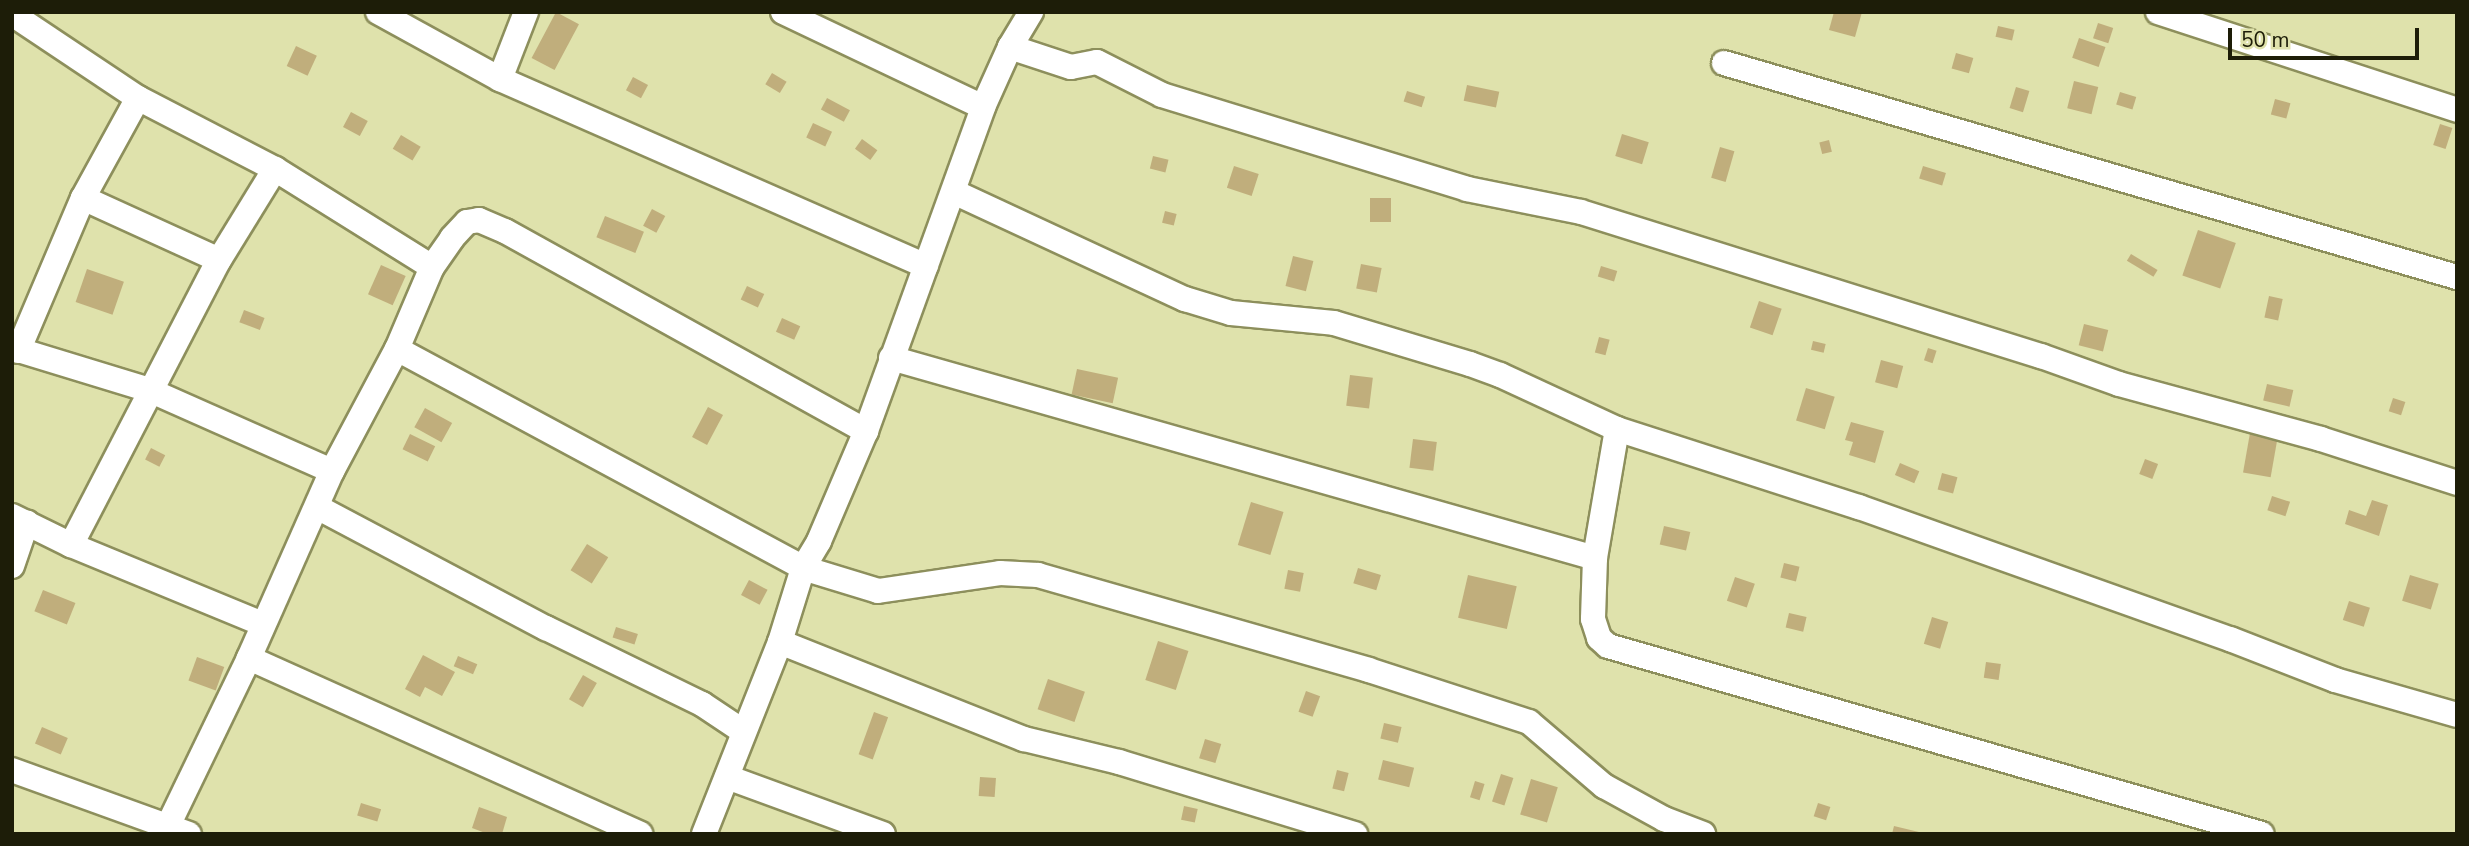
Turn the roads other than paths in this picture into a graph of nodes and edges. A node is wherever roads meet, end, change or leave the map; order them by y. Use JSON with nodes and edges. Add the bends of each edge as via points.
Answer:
{"nodes":[{"id":1,"x":378,"y":12,"type":"edge"},
{"id":2,"x":526,"y":12,"type":"edge"},
{"id":3,"x":783,"y":12,"type":"edge"},
{"id":4,"x":1031,"y":12,"type":"edge"},
{"id":5,"x":2158,"y":12,"type":"edge"},
{"id":6,"x":12,"y":14,"type":"edge"},
{"id":7,"x":1010,"y":47,"type":"junction"},
{"id":8,"x":1724,"y":63,"type":"dead end"},
{"id":9,"x":500,"y":79,"type":"junction"},
{"id":10,"x":138,"y":98,"type":"junction"},
{"id":11,"x":983,"y":107,"type":"junction"},
{"id":12,"x":2457,"y":110,"type":"edge"},
{"id":13,"x":275,"y":169,"type":"junction"},
{"id":14,"x":954,"y":192,"type":"junction"},
{"id":15,"x":83,"y":198,"type":"junction"},
{"id":16,"x":219,"y":260,"type":"junction"},
{"id":17,"x":926,"y":266,"type":"junction"},
{"id":18,"x":432,"y":267,"type":"junction"},
{"id":19,"x":2457,"y":277,"type":"edge"},
{"id":20,"x":397,"y":349,"type":"junction"},
{"id":21,"x":15,"y":350,"type":"edge"},
{"id":22,"x":891,"y":358,"type":"junction"},
{"id":23,"x":149,"y":390,"type":"junction"},
{"id":24,"x":1617,"y":429,"type":"junction"},
{"id":25,"x":866,"y":431,"type":"junction"},
{"id":26,"x":332,"y":471,"type":"junction"},
{"id":27,"x":2457,"y":483,"type":"edge"},
{"id":28,"x":317,"y":507,"type":"junction"},
{"id":29,"x":20,"y":519,"type":"edge"},
{"id":30,"x":71,"y":545,"type":"junction"},
{"id":31,"x":1595,"y":558,"type":"junction"},
{"id":32,"x":12,"y":566,"type":"edge"},
{"id":33,"x":803,"y":568,"type":"junction"},
{"id":34,"x":263,"y":624,"type":"junction"},
{"id":35,"x":780,"y":642,"type":"junction"},
{"id":36,"x":249,"y":658,"type":"junction"},
{"id":37,"x":2457,"y":716,"type":"edge"},
{"id":38,"x":744,"y":732,"type":"junction"},
{"id":39,"x":12,"y":770,"type":"edge"},
{"id":40,"x":727,"y":777,"type":"junction"},
{"id":41,"x":173,"y":831,"type":"edge"},
{"id":42,"x":640,"y":834,"type":"edge"},
{"id":43,"x":704,"y":834,"type":"edge"},
{"id":44,"x":883,"y":834,"type":"edge"},
{"id":45,"x":1355,"y":834,"type":"edge"},
{"id":46,"x":1703,"y":834,"type":"edge"},
{"id":47,"x":2262,"y":834,"type":"edge"}],
"edges":[{"from":1,"to":9,"type":"street"},
{"from":2,"to":9,"type":"street"},
{"from":3,"to":11,"type":"street"},
{"from":4,"to":7,"type":"street"},
{"from":5,"to":12,"type":"street"},
{"from":6,"to":10,"type":"street"},
{"from":7,"to":11,"type":"street"},
{"from":7,"to":27,"type":"street","via":[[1071,67],[1097,62],[1162,95],[1467,189],[1581,212],[2119,384],[2321,439]]},
{"from":8,"to":19,"type":"street"},
{"from":9,"to":17,"type":"street"},
{"from":10,"to":13,"type":"street"},
{"from":10,"to":15,"type":"street"},
{"from":11,"to":14,"type":"street"},
{"from":13,"to":16,"type":"street"},
{"from":13,"to":18,"type":"street"},
{"from":14,"to":17,"type":"street"},
{"from":14,"to":24,"type":"street","via":[[1185,299],[1231,313],[1334,323],[1500,374]]},
{"from":15,"to":16,"type":"street"},
{"from":15,"to":21,"type":"street"},
{"from":16,"to":23,"type":"street"},
{"from":17,"to":22,"type":"street"},
{"from":18,"to":20,"type":"street"},
{"from":18,"to":25,"type":"street","via":[[460,230],[471,220],[479,220]]},
{"from":20,"to":26,"type":"street"},
{"from":20,"to":33,"type":"street"},
{"from":21,"to":23,"type":"street"},
{"from":22,"to":25,"type":"street"},
{"from":22,"to":31,"type":"street"},
{"from":23,"to":26,"type":"street"},
{"from":23,"to":30,"type":"street"},
{"from":24,"to":31,"type":"street"},
{"from":24,"to":37,"type":"street","via":[[1859,507],[2335,680]]},
{"from":25,"to":33,"type":"street"},
{"from":26,"to":28,"type":"street"},
{"from":28,"to":34,"type":"street"},
{"from":28,"to":38,"type":"street","via":[[702,704]]},
{"from":29,"to":30,"type":"street"},
{"from":29,"to":32,"type":"street"},
{"from":30,"to":34,"type":"street"},
{"from":31,"to":47,"type":"street","via":[[1593,619],[1599,638],[1608,646]]},
{"from":33,"to":35,"type":"street"},
{"from":33,"to":46,"type":"street","via":[[878,591],[1000,573],[1038,575],[1343,662],[1529,722],[1604,786],[1664,819]]},
{"from":34,"to":36,"type":"street"},
{"from":35,"to":38,"type":"street"},
{"from":35,"to":45,"type":"street","via":[[1024,739],[1119,762]]},
{"from":36,"to":41,"type":"street"},
{"from":36,"to":42,"type":"street"},
{"from":38,"to":40,"type":"street"},
{"from":39,"to":41,"type":"street"},
{"from":40,"to":43,"type":"street"},
{"from":40,"to":44,"type":"street"}]}
